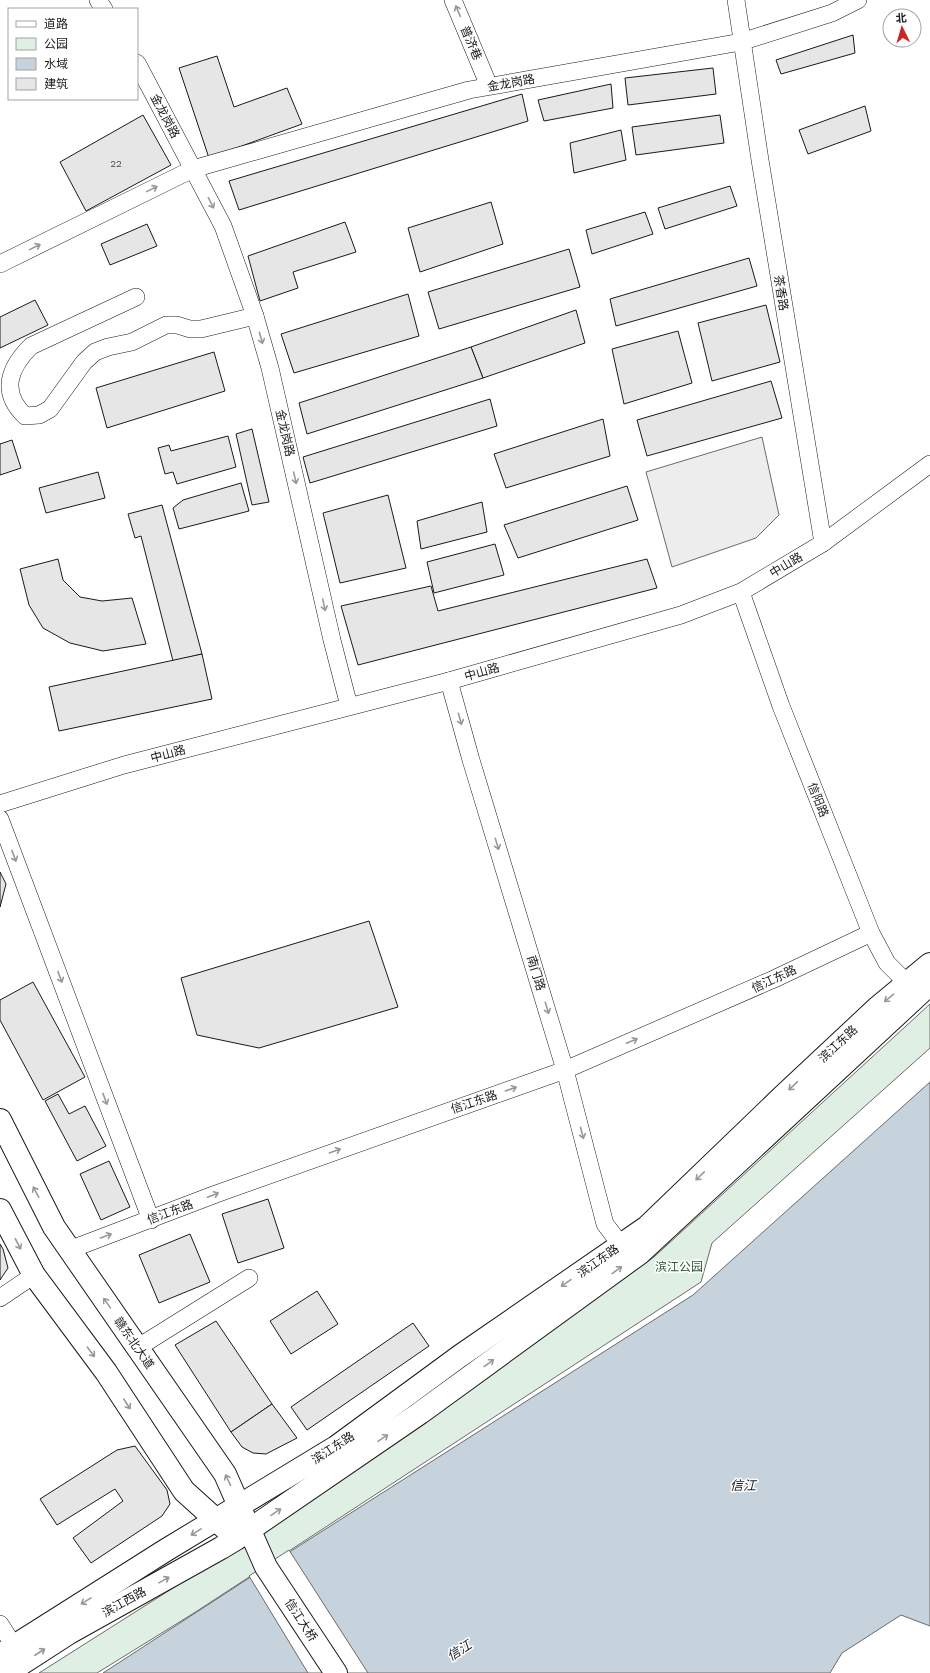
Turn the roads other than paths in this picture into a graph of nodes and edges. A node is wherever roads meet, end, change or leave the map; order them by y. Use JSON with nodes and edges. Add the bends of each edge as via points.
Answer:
{"nodes":[{"id":1,"x":453,"y":0,"type":"edge"},
{"id":2,"x":736,"y":0,"type":"edge"},
{"id":3,"x":858,"y":0,"type":"edge"},
{"id":4,"x":741,"y":42,"type":"junction"},
{"id":5,"x":138,"y":65,"type":"edge"},
{"id":6,"x":489,"y":86,"type":"junction"},
{"id":7,"x":193,"y":169,"type":"junction"},
{"id":8,"x":0,"y":264,"type":"edge"},
{"id":9,"x":136,"y":297,"type":"dead end"},
{"id":10,"x":255,"y":316,"type":"junction"},
{"id":11,"x":930,"y":464,"type":"edge"},
{"id":12,"x":823,"y":543,"type":"junction"},
{"id":13,"x":741,"y":592,"type":"junction"},
{"id":14,"x":449,"y":682,"type":"junction"},
{"id":15,"x":349,"y":706,"type":"junction"},
{"id":16,"x":0,"y":804,"type":"edge"},
{"id":17,"x":0,"y":819,"type":"edge"},
{"id":18,"x":871,"y":933,"type":"junction"},
{"id":19,"x":930,"y":964,"type":"edge"},
{"id":20,"x":918,"y":987,"type":"edge"},
{"id":21,"x":565,"y":1070,"type":"junction"},
{"id":22,"x":0,"y":1120,"type":"edge"},
{"id":23,"x":0,"y":1210,"type":"edge"},
{"id":24,"x":151,"y":1220,"type":"junction"},
{"id":25,"x":69,"y":1250,"type":"junction"},
{"id":26,"x":628,"y":1250,"type":"junction"},
{"id":27,"x":34,"y":1275,"type":"junction"},
{"id":28,"x":249,"y":1278,"type":"dead end"},
{"id":29,"x":0,"y":1298,"type":"edge"},
{"id":30,"x":137,"y":1348,"type":"junction"},
{"id":31,"x":228,"y":1512,"type":"junction"},
{"id":32,"x":243,"y":1534,"type":"junction"},
{"id":33,"x":266,"y":1566,"type":"joint"},
{"id":34,"x":0,"y":1624,"type":"edge"},
{"id":35,"x":7,"y":1650,"type":"edge"},
{"id":36,"x":7,"y":1673,"type":"edge"},
{"id":37,"x":336,"y":1673,"type":"edge"}],
"edges":[{"from":6,"to":1,"type":"street","name":"普济巷","one_way":true},
{"from":2,"to":4,"type":"street","name":"茶香路"},
{"from":3,"to":4,"type":"street","name":"金龙岗路","via":[[832,13]]},
{"from":4,"to":6,"type":"street","name":"金龙岗路"},
{"from":4,"to":12,"type":"street","name":"茶香路"},
{"from":5,"to":7,"type":"street","name":"金龙岗路"},
{"from":6,"to":7,"type":"street","name":"金龙岗路"},
{"from":8,"to":7,"type":"street","name":"金龙岗路","one_way":true},
{"from":7,"to":10,"type":"street","name":"金龙岗路","one_way":true,"via":[[223,226]]},
{"from":9,"to":10,"type":"street","via":[[31,346],[20,356],[9,383],[10,397],[16,408],[25,416],[39,415],[50,409],[84,362],[95,352],[132,342],[166,325],[201,329]]},
{"from":10,"to":15,"type":"street","name":"金龙岗路","one_way":true,"via":[[270,368]]},
{"from":11,"to":12,"type":"street","name":"中山路"},
{"from":12,"to":13,"type":"street","name":"中山路"},
{"from":13,"to":14,"type":"street","name":"中山路","via":[[680,615]]},
{"from":13,"to":18,"type":"street","name":"信阳路","via":[[781,706]]},
{"from":14,"to":15,"type":"street","name":"中山路"},
{"from":14,"to":21,"type":"street","name":"南门路","one_way":true},
{"from":15,"to":16,"type":"street","name":"中山路","via":[[124,765]]},
{"from":17,"to":24,"type":"street","one_way":true},
{"from":18,"to":20,"type":"street","name":"信阳路","via":[[886,963]]},
{"from":21,"to":18,"type":"street","name":"信江东路","one_way":true,"via":[[774,979]]},
{"from":19,"to":20,"type":"main road","name":"滨江东路"},
{"from":20,"to":26,"type":"main road","name":"滨江东路","via":[[877,1008],[647,1227]]},
{"from":24,"to":21,"type":"street","name":"信江东路","one_way":true,"via":[[216,1194]]},
{"from":21,"to":26,"type":"street","name":"南门路","one_way":true,"via":[[605,1224]]},
{"from":25,"to":22,"type":"main road","name":"赣东北大道","one_way":true,"via":[[54,1227]]},
{"from":23,"to":27,"type":"main road","one_way":true},
{"from":25,"to":24,"type":"street","name":"信江东路","one_way":true},
{"from":30,"to":25,"type":"main road","name":"赣东北大道","one_way":true},
{"from":26,"to":31,"type":"main road","name":"滨江东路","one_way":true,"via":[[460,1356],[336,1447]]},
{"from":32,"to":26,"type":"main road","name":"滨江东路","one_way":true,"via":[[420,1413]]},
{"from":27,"to":29,"type":"street"},
{"from":27,"to":31,"type":"main road","one_way":true,"via":[[106,1372],[184,1491]]},
{"from":28,"to":30,"type":"street"},
{"from":31,"to":30,"type":"main road","name":"赣东北大道","one_way":true,"via":[[225,1474]]},
{"from":31,"to":32,"type":"main road","name":"赣东北大道"},
{"from":31,"to":35,"type":"main road","name":"滨江西路","one_way":true},
{"from":32,"to":33,"type":"main road","name":"赣东北大道"},
{"from":36,"to":32,"type":"main road","name":"滨江西路","one_way":true,"via":[[69,1633]]},
{"from":33,"to":37,"type":"main road","name":"信江大桥"},
{"from":34,"to":35,"type":"street"}]}
